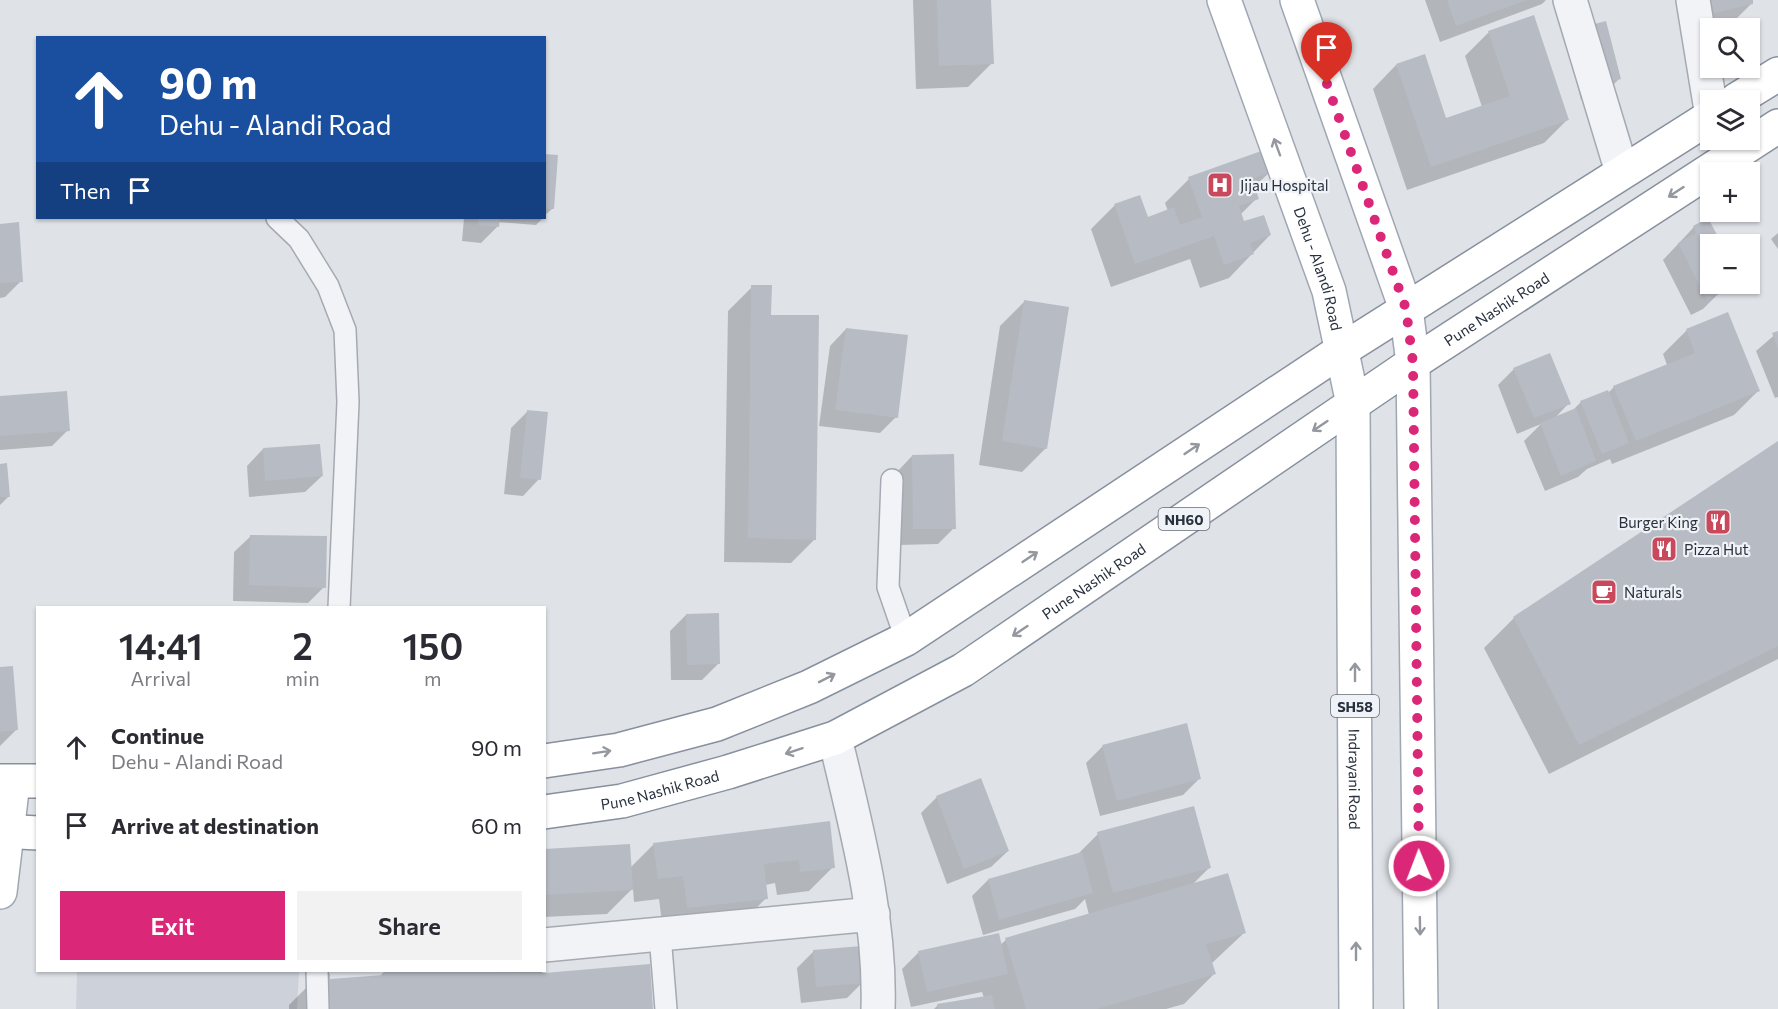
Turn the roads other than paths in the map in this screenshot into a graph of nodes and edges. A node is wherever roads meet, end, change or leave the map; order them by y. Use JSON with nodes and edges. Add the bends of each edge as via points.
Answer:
{"nodes":[{"id":1,"x":1224,"y":0,"type":"edge"},
{"id":2,"x":1297,"y":0,"type":"edge"},
{"id":3,"x":1570,"y":0,"type":"edge"},
{"id":4,"x":1693,"y":0,"type":"edge"},
{"id":5,"x":1778,"y":74,"type":"edge"},
{"id":6,"x":1708,"y":90,"type":"edge"},
{"id":7,"x":1752,"y":90,"type":"edge"},
{"id":8,"x":1700,"y":123,"type":"edge"},
{"id":9,"x":1778,"y":126,"type":"edge"},
{"id":10,"x":1622,"y":172,"type":"junction"},
{"id":11,"x":278,"y":219,"type":"edge"},
{"id":12,"x":1406,"y":309,"type":"junction"},
{"id":13,"x":1342,"y":350,"type":"junction"},
{"id":14,"x":1413,"y":363,"type":"junction"},
{"id":15,"x":1353,"y":404,"type":"junction"},
{"id":16,"x":892,"y":480,"type":"dead end"},
{"id":17,"x":339,"y":606,"type":"edge"},
{"id":18,"x":906,"y":639,"type":"junction"},
{"id":19,"x":835,"y":738,"type":"junction"},
{"id":20,"x":546,"y":761,"type":"edge"},
{"id":21,"x":17,"y":781,"type":"edge"},
{"id":22,"x":546,"y":812,"type":"edge"},
{"id":23,"x":15,"y":832,"type":"edge"},
{"id":24,"x":0,"y":892,"type":"edge"},
{"id":25,"x":873,"y":914,"type":"junction"},
{"id":26,"x":660,"y":935,"type":"junction"},
{"id":27,"x":546,"y":945,"type":"edge"},
{"id":28,"x":317,"y":972,"type":"edge"},
{"id":29,"x":318,"y":1009,"type":"edge"},
{"id":30,"x":666,"y":1009,"type":"edge"},
{"id":31,"x":878,"y":1009,"type":"edge"},
{"id":32,"x":1356,"y":1009,"type":"edge"},
{"id":33,"x":1421,"y":1009,"type":"edge"}],
"edges":[{"from":13,"to":1,"type":"main road","name":"Dehu - Alandi Road","one_way":true,"via":[[1329,291]]},
{"from":2,"to":12,"type":"main road"},
{"from":3,"to":10,"type":"street"},
{"from":4,"to":6,"type":"street"},
{"from":5,"to":7,"type":"main road"},
{"from":8,"to":10,"type":"main road"},
{"from":9,"to":14,"type":"main road","name":"Pune Nashik Road","number":"NH60","one_way":true},
{"from":10,"to":12,"type":"main road"},
{"from":11,"to":17,"type":"lane","via":[[299,239],[328,286],[345,330],[348,402]]},
{"from":12,"to":13,"type":"main road"},
{"from":12,"to":14,"type":"main road"},
{"from":13,"to":15,"type":"main road","name":"Dehu - Alandi Road"},
{"from":18,"to":13,"type":"main road","one_way":true},
{"from":14,"to":15,"type":"main road","name":"Pune Nashik Road","number":"NH60"},
{"from":14,"to":33,"type":"main road","one_way":true},
{"from":15,"to":19,"type":"main road","name":"Pune Nashik Road","number":"NH60","one_way":true,"via":[[963,670]]},
{"from":32,"to":15,"type":"main road","name":"Indrayani Road","number":"SH58","one_way":true},
{"from":16,"to":18,"type":"lane","via":[[888,587]]},
{"from":20,"to":18,"type":"main road","one_way":true,"via":[[619,750],[717,724],[809,687]]},
{"from":19,"to":22,"type":"main road","name":"Pune Nashik Road","number":"NH60","one_way":true,"via":[[622,801]]},
{"from":19,"to":25,"type":"street"},
{"from":21,"to":23,"type":"main road"},
{"from":23,"to":24,"type":"main road"},
{"from":25,"to":26,"type":"street"},
{"from":25,"to":31,"type":"street"},
{"from":26,"to":27,"type":"street"},
{"from":26,"to":30,"type":"lane"},
{"from":28,"to":29,"type":"lane"}]}
